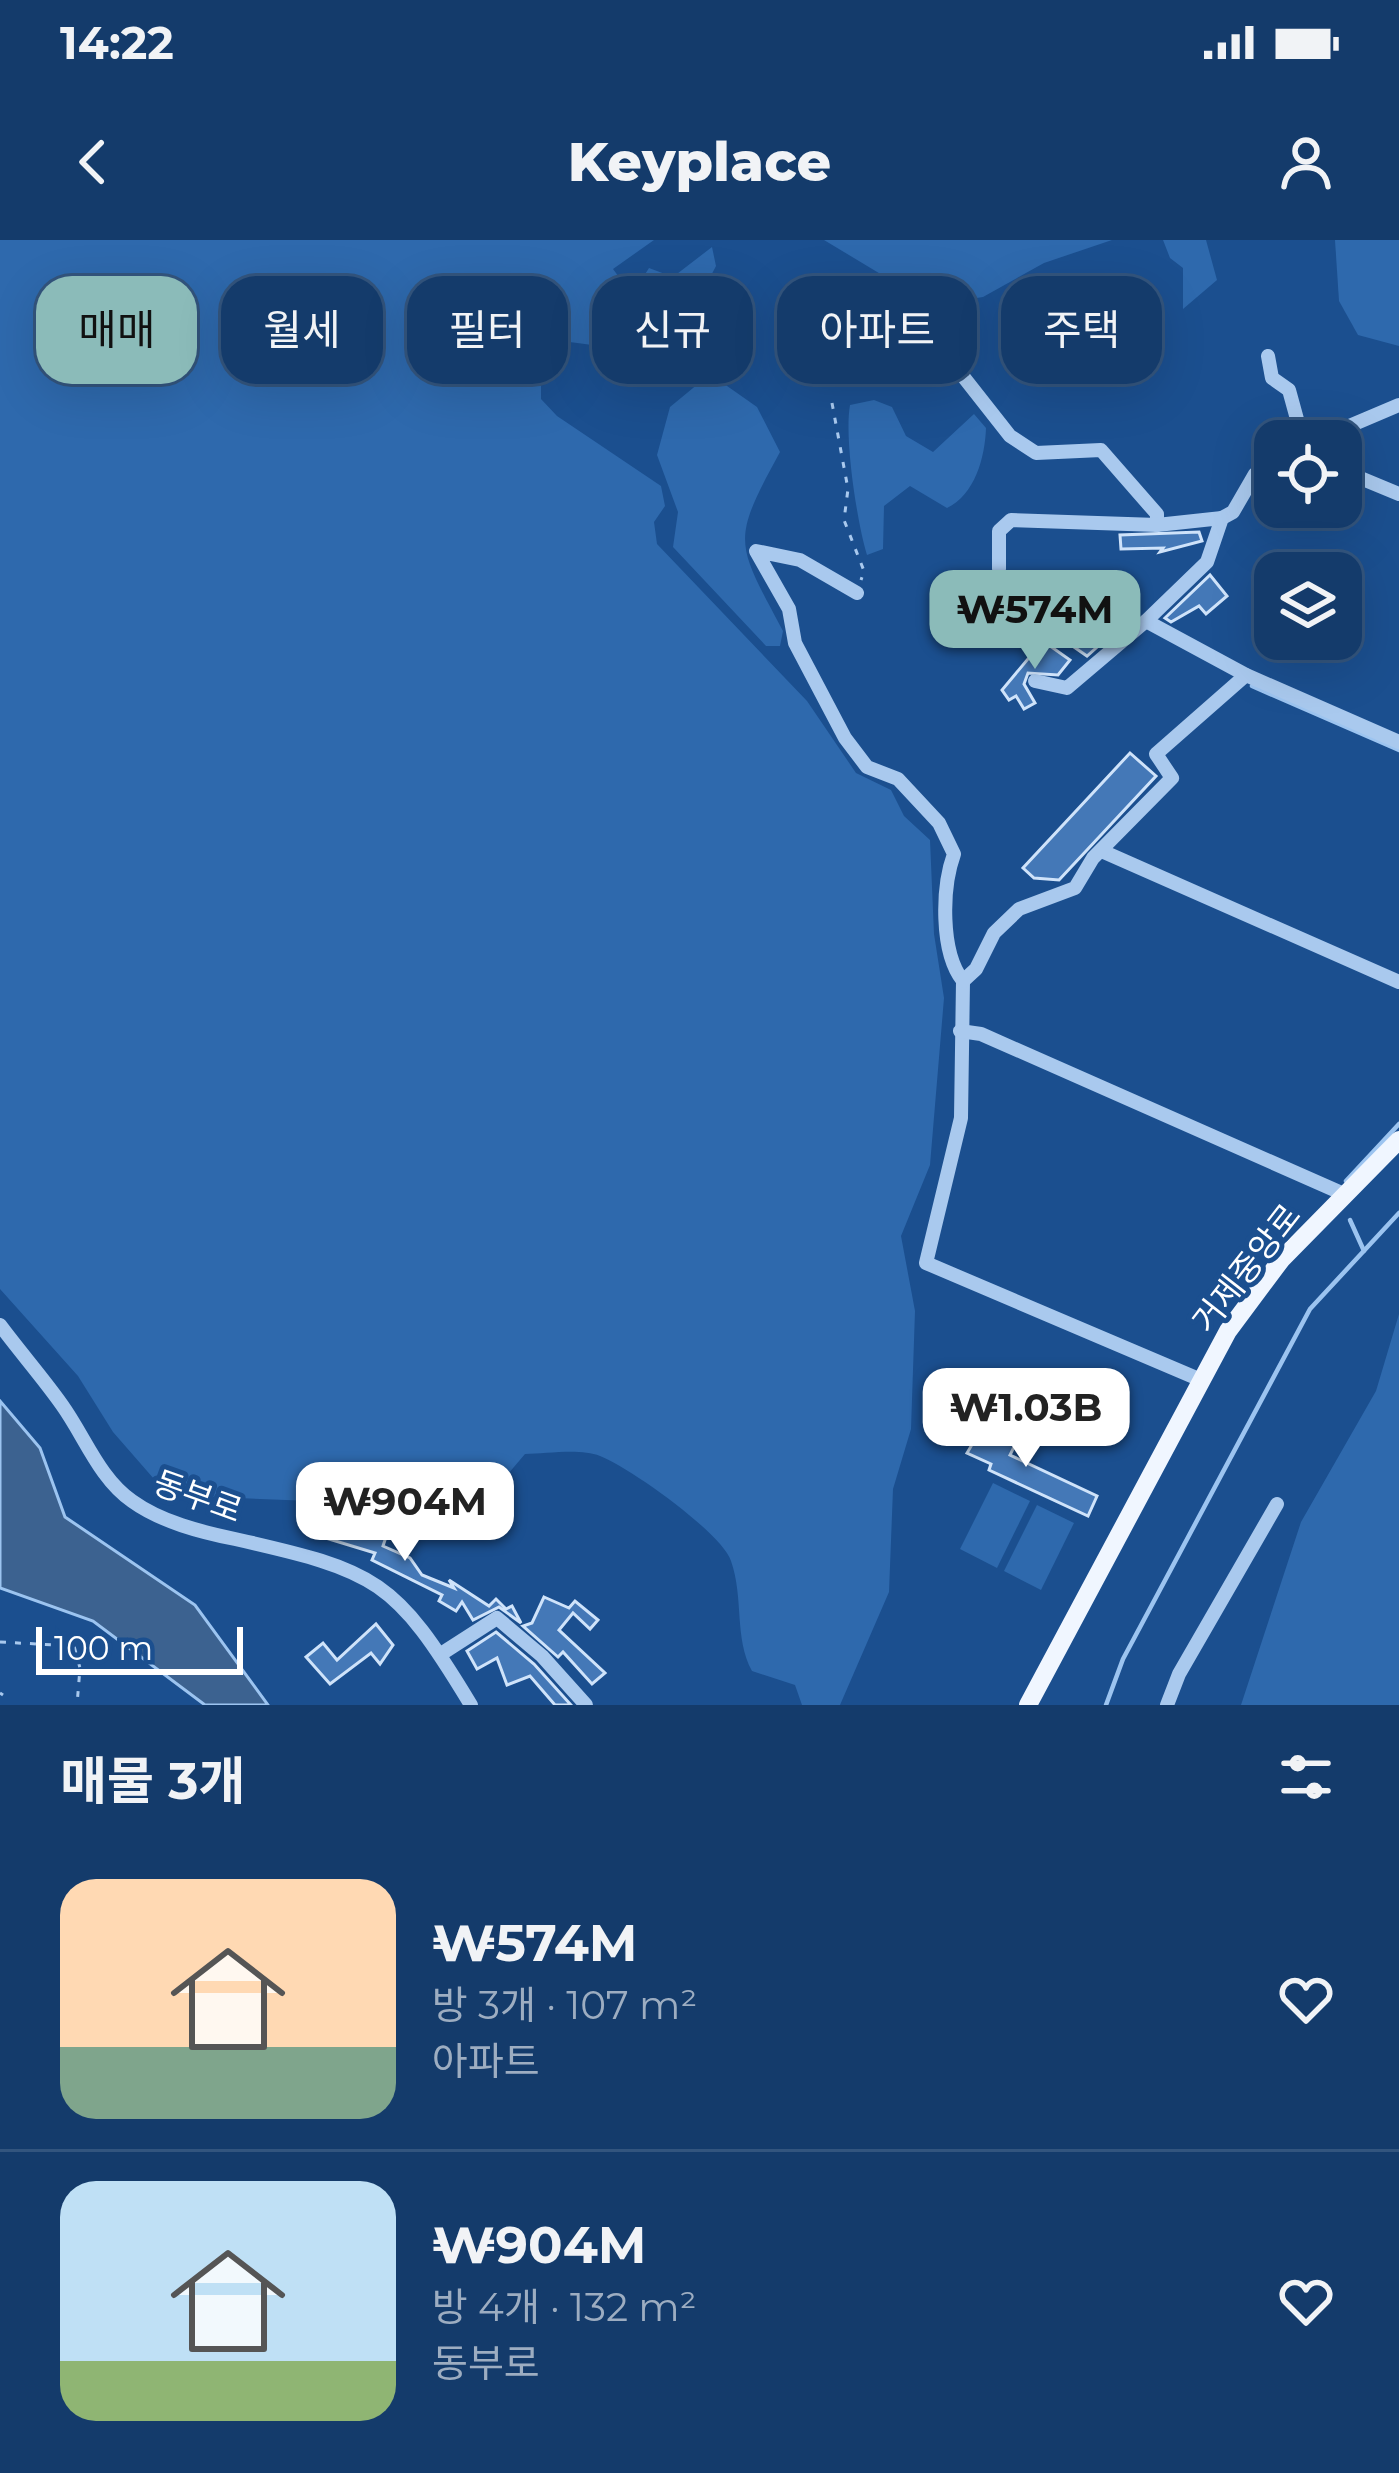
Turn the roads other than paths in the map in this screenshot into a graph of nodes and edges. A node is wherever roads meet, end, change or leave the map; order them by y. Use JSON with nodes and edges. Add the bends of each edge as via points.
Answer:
{"nodes":[{"id":1,"x":1268,"y":356,"type":"dead end"},
{"id":2,"x":969,"y":384,"type":"edge"},
{"id":3,"x":1399,"y":405,"type":"edge"},
{"id":4,"x":1297,"y":420,"type":"edge"},
{"id":5,"x":1362,"y":421,"type":"edge"},
{"id":6,"x":1254,"y":476,"type":"edge"},
{"id":7,"x":1362,"y":479,"type":"edge"},
{"id":8,"x":1399,"y":494,"type":"edge"},
{"id":9,"x":1222,"y":518,"type":"junction"},
{"id":10,"x":1157,"y":525,"type":"junction"},
{"id":11,"x":999,"y":569,"type":"dead end"},
{"id":12,"x":857,"y":593,"type":"road end"},
{"id":13,"x":1146,"y":621,"type":"junction"},
{"id":14,"x":1246,"y":675,"type":"junction"},
{"id":15,"x":1035,"y":681,"type":"dead end"},
{"id":16,"x":1399,"y":742,"type":"edge"},
{"id":17,"x":1103,"y":852,"type":"junction"},
{"id":18,"x":963,"y":981,"type":"junction"},
{"id":19,"x":1399,"y":982,"type":"edge"},
{"id":20,"x":960,"y":1031,"type":"junction"},
{"id":21,"x":1399,"y":1140,"type":"edge"},
{"id":22,"x":1346,"y":1195,"type":"junction"},
{"id":23,"x":0,"y":1325,"type":"edge"},
{"id":24,"x":1201,"y":1380,"type":"junction"},
{"id":25,"x":1277,"y":1504,"type":"dead end"},
{"id":26,"x":441,"y":1654,"type":"junction"},
{"id":27,"x":471,"y":1705,"type":"edge"},
{"id":28,"x":586,"y":1705,"type":"edge"},
{"id":29,"x":1028,"y":1705,"type":"edge"},
{"id":30,"x":1167,"y":1705,"type":"edge"}],
"edges":[{"from":1,"to":4,"type":"street"},
{"from":2,"to":10,"type":"street","via":[[1010,436],[1036,453],[1101,450],[1157,514]]},
{"from":3,"to":5,"type":"street"},
{"from":6,"to":9,"type":"street"},
{"from":7,"to":8,"type":"street"},
{"from":9,"to":10,"type":"street"},
{"from":9,"to":13,"type":"street","via":[[1208,562]]},
{"from":10,"to":11,"type":"street","via":[[1011,520],[999,531]]},
{"from":12,"to":18,"type":"street","via":[[800,560],[756,551],[845,738],[867,767],[898,779],[939,823],[954,854],[945,877],[951,966]]},
{"from":13,"to":14,"type":"street"},
{"from":13,"to":15,"type":"street","via":[[1067,688]]},
{"from":14,"to":16,"type":"street"},
{"from":14,"to":17,"type":"street","via":[[1156,754],[1172,778]]},
{"from":17,"to":18,"type":"street","via":[[1075,888],[1019,909]]},
{"from":17,"to":19,"type":"street"},
{"from":18,"to":20,"type":"street"},
{"from":20,"to":22,"type":"street"},
{"from":20,"to":24,"type":"street","via":[[961,1118],[926,1263]]},
{"from":21,"to":22,"type":"main road","name":"거제중앙로"},
{"from":22,"to":24,"type":"main road","name":"거제중앙로","via":[[1281,1260]]},
{"from":23,"to":26,"type":"street","name":"동부로","via":[[130,1500],[182,1524],[362,1575],[404,1605]]},
{"from":24,"to":29,"type":"main road","name":"거제중앙로"},
{"from":25,"to":30,"type":"street"},
{"from":26,"to":27,"type":"street","name":"동부로"},
{"from":26,"to":28,"type":"street","via":[[496,1618]]}]}
